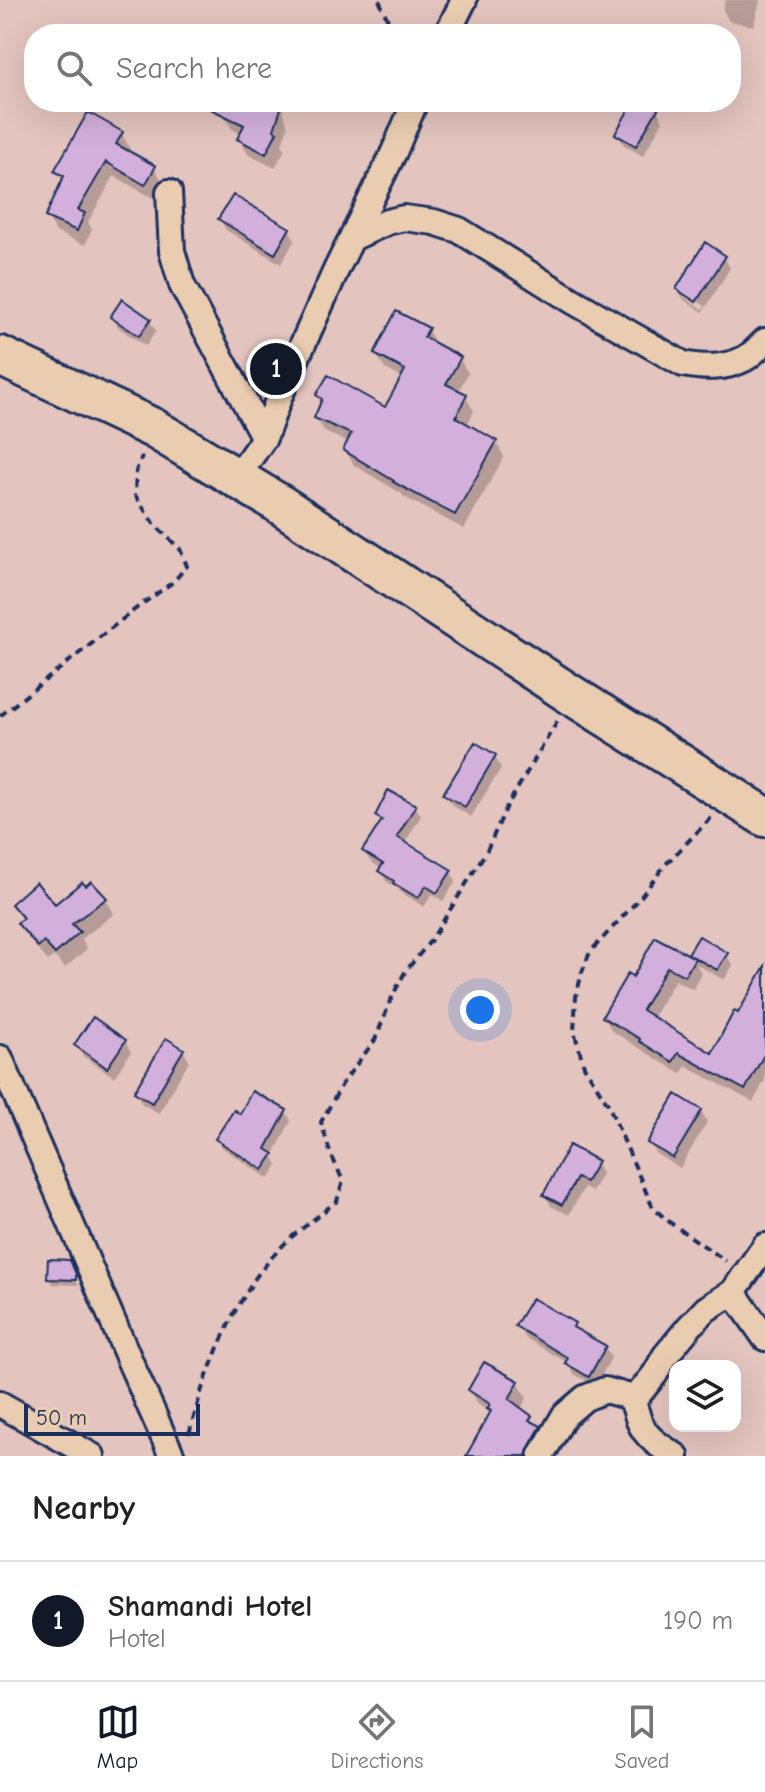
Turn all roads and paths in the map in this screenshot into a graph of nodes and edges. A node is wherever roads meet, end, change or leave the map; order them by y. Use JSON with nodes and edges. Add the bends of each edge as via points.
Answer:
{"nodes":[{"id":1,"x":379,"y":0,"type":"edge"},
{"id":2,"x":464,"y":0,"type":"edge"},
{"id":3,"x":390,"y":24,"type":"edge"},
{"id":4,"x":452,"y":24,"type":"edge"},
{"id":5,"x":411,"y":112,"type":"edge"},
{"id":6,"x":169,"y":192,"type":"dead end"},
{"id":7,"x":352,"y":238,"type":"junction"},
{"id":8,"x":765,"y":341,"type":"edge"},
{"id":9,"x":0,"y":356,"type":"edge"},
{"id":10,"x":153,"y":428,"type":"junction"},
{"id":11,"x":264,"y":438,"type":"junction"},
{"id":12,"x":237,"y":477,"type":"junction"},
{"id":13,"x":573,"y":696,"type":"junction"},
{"id":14,"x":0,"y":716,"type":"edge"},
{"id":15,"x":732,"y":796,"type":"junction"},
{"id":16,"x":765,"y":817,"type":"edge"},
{"id":17,"x":0,"y":1058,"type":"edge"},
{"id":18,"x":765,"y":1246,"type":"edge"},
{"id":19,"x":736,"y":1287,"type":"junction"},
{"id":20,"x":765,"y":1338,"type":"edge"},
{"id":21,"x":630,"y":1397,"type":"junction"},
{"id":22,"x":0,"y":1404,"type":"edge"},
{"id":23,"x":188,"y":1435,"type":"dead end"},
{"id":24,"x":92,"y":1456,"type":"edge"},
{"id":25,"x":172,"y":1456,"type":"edge"},
{"id":26,"x":541,"y":1456,"type":"edge"},
{"id":27,"x":676,"y":1456,"type":"edge"}],
"edges":[{"from":1,"to":3,"type":"path"},
{"from":2,"to":4,"type":"street"},
{"from":5,"to":7,"type":"street"},
{"from":6,"to":11,"type":"street","via":[[172,251],[182,285]]},
{"from":7,"to":8,"type":"street","via":[[404,218],[459,230],[683,364],[717,367],[745,359]]},
{"from":7,"to":11,"type":"street"},
{"from":9,"to":10,"type":"highway"},
{"from":10,"to":12,"type":"highway"},
{"from":10,"to":14,"type":"path","via":[[136,471],[135,495],[180,549],[187,566]]},
{"from":11,"to":12,"type":"street"},
{"from":12,"to":13,"type":"highway"},
{"from":13,"to":15,"type":"highway"},
{"from":13,"to":23,"type":"path","via":[[455,904],[405,972],[375,1040],[321,1122],[343,1181],[337,1201],[289,1239],[256,1277],[217,1350]]},
{"from":15,"to":16,"type":"highway"},
{"from":15,"to":19,"type":"path","via":[[590,952],[576,997],[574,1031],[584,1066],[608,1104],[653,1208],[730,1264]]},
{"from":17,"to":25,"type":"street"},
{"from":18,"to":19,"type":"street"},
{"from":19,"to":20,"type":"street"},
{"from":19,"to":21,"type":"street","via":[[706,1309],[638,1395]]},
{"from":21,"to":26,"type":"street","via":[[605,1390],[585,1398],[564,1416]]},
{"from":21,"to":27,"type":"street","via":[[645,1432]]},
{"from":22,"to":24,"type":"street"}]}
